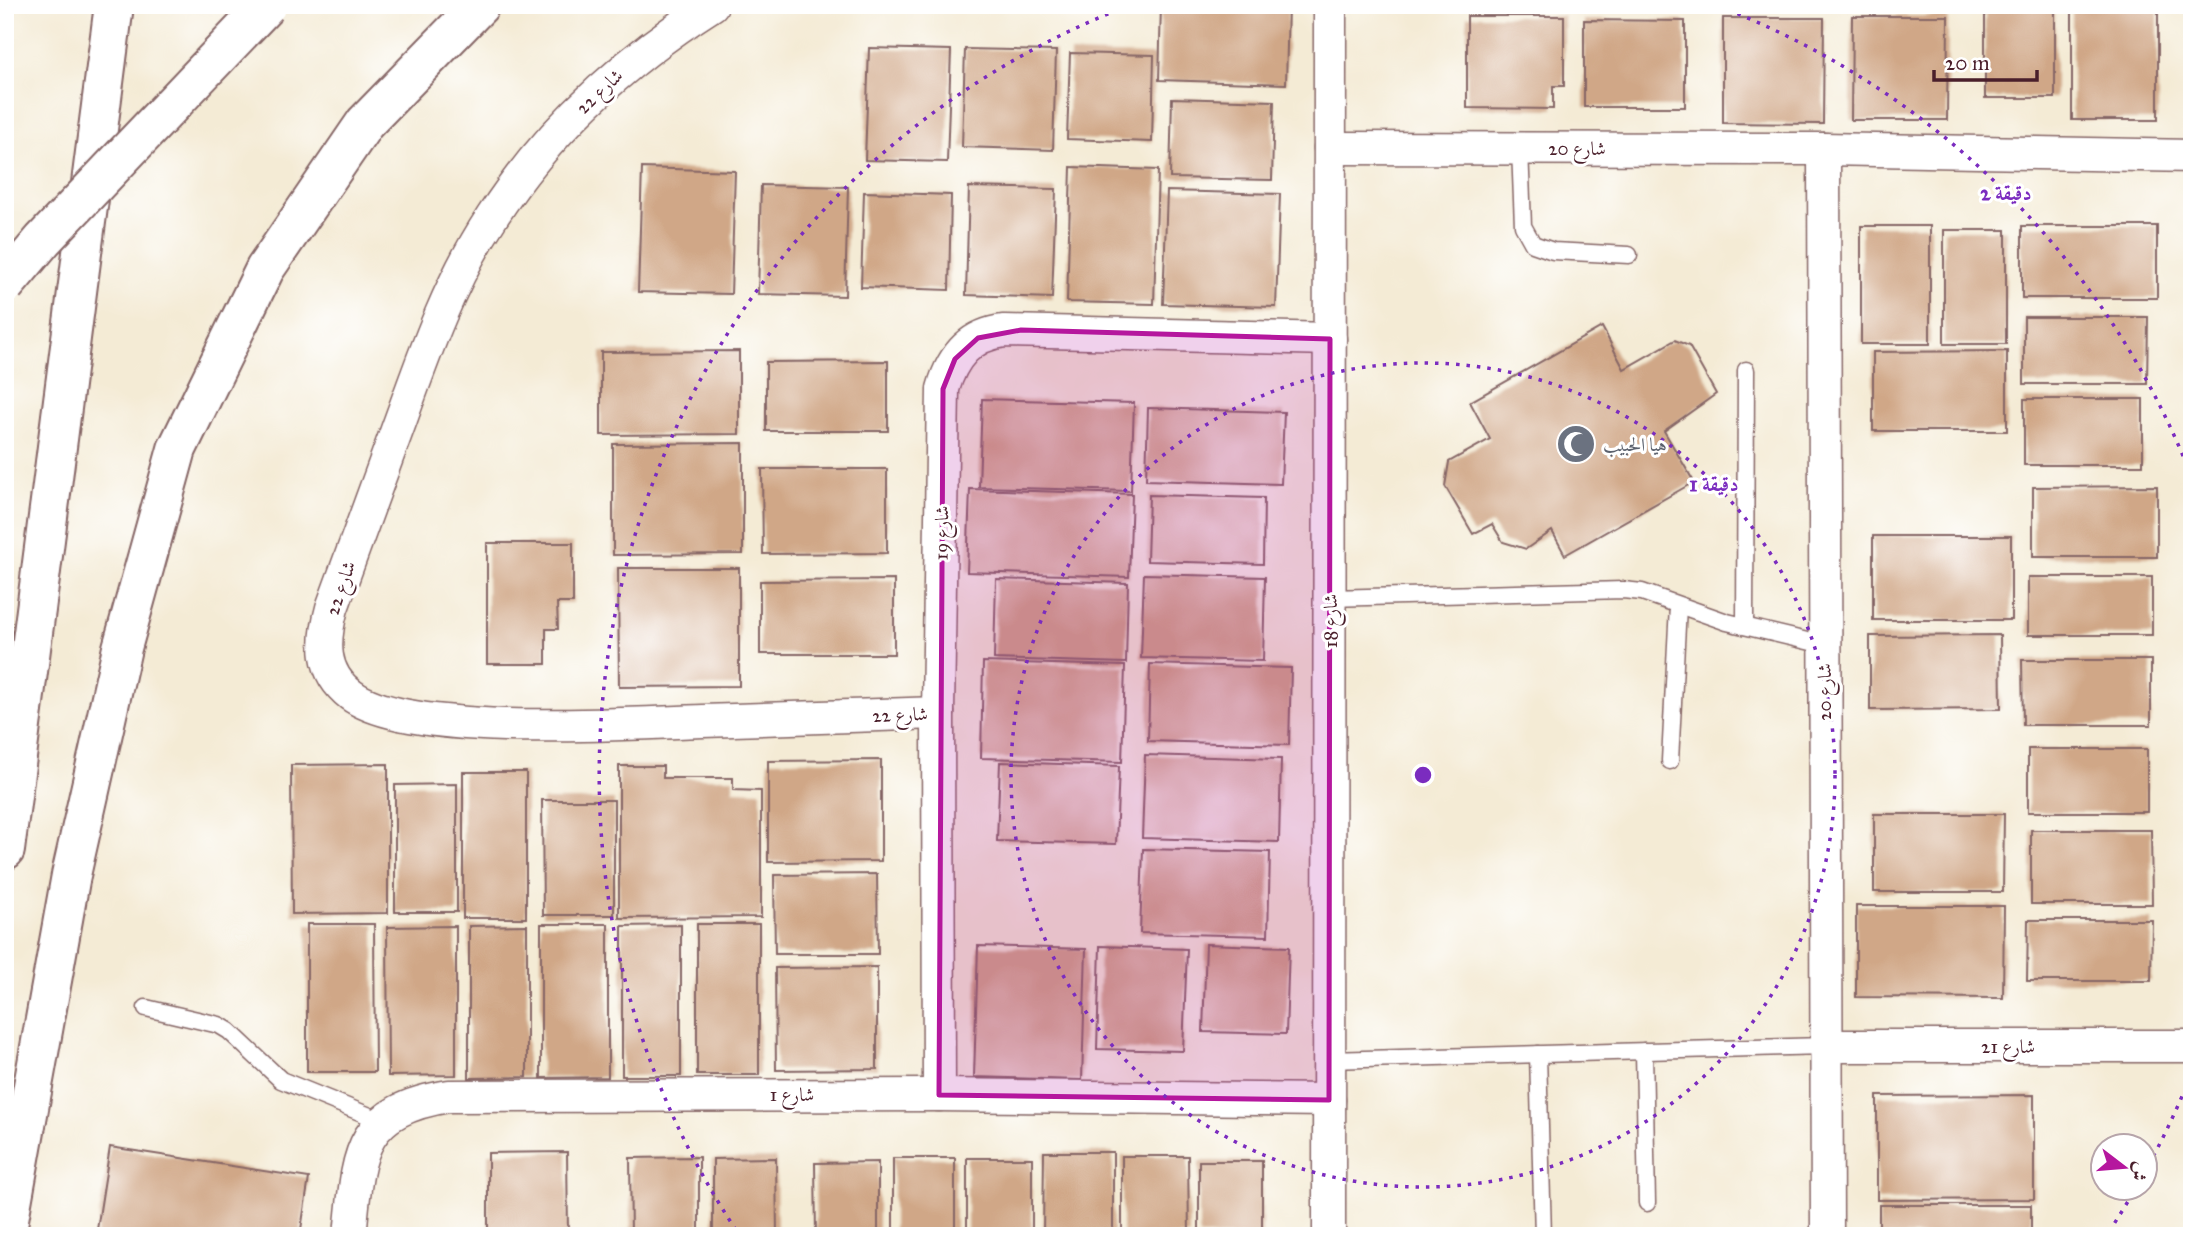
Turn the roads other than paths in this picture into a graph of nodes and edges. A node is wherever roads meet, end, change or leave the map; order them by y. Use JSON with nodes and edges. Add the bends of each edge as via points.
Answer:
{"nodes":[{"id":1,"x":114,"y":5,"type":"edge"},
{"id":2,"x":267,"y":5,"type":"edge"},
{"id":3,"x":480,"y":5,"type":"edge"},
{"id":4,"x":712,"y":5,"type":"edge"},
{"id":5,"x":1331,"y":5,"type":"edge"},
{"id":6,"x":1330,"y":148,"type":"junction"},
{"id":7,"x":1520,"y":148,"type":"junction"},
{"id":8,"x":1824,"y":149,"type":"junction"},
{"id":9,"x":2192,"y":156,"type":"edge"},
{"id":10,"x":1629,"y":255,"type":"dead end"},
{"id":11,"x":5,"y":285,"type":"edge"},
{"id":12,"x":1330,"y":339,"type":"junction"},
{"id":13,"x":1746,"y":370,"type":"dead end"},
{"id":14,"x":1330,"y":598,"type":"junction"},
{"id":15,"x":1678,"y":606,"type":"junction"},
{"id":16,"x":1745,"y":626,"type":"junction"},
{"id":17,"x":1824,"y":645,"type":"junction"},
{"id":18,"x":938,"y":713,"type":"junction"},
{"id":19,"x":1670,"y":761,"type":"dead end"},
{"id":20,"x":5,"y":850,"type":"edge"},
{"id":21,"x":146,"y":1008,"type":"dead end"},
{"id":22,"x":1825,"y":1046,"type":"junction"},
{"id":23,"x":2192,"y":1046,"type":"edge"},
{"id":24,"x":1644,"y":1051,"type":"junction"},
{"id":25,"x":1538,"y":1054,"type":"junction"},
{"id":26,"x":1329,"y":1060,"type":"junction"},
{"id":27,"x":939,"y":1095,"type":"junction"},
{"id":28,"x":1329,"y":1100,"type":"junction"},
{"id":29,"x":382,"y":1121,"type":"junction"},
{"id":30,"x":1647,"y":1203,"type":"dead end"},
{"id":31,"x":6,"y":1236,"type":"edge"},
{"id":32,"x":350,"y":1236,"type":"edge"},
{"id":33,"x":1329,"y":1236,"type":"edge"},
{"id":34,"x":1544,"y":1236,"type":"edge"},
{"id":35,"x":1826,"y":1236,"type":"edge"}],
"edges":[{"from":1,"to":20,"type":"highway"},
{"from":2,"to":11,"type":"highway","bridge":true},
{"from":3,"to":31,"type":"highway","via":[[365,123],[272,258],[177,449],[122,648],[71,875]]},
{"from":4,"to":18,"type":"street","name":"شارع 22","via":[[632,60],[583,105],[528,166],[479,239],[426,350],[332,608],[325,634],[326,656],[339,684],[368,705],[450,721],[541,726]]},
{"from":5,"to":6,"type":"street","name":"شارع 18"},
{"from":6,"to":7,"type":"street","name":"شارع 20"},
{"from":6,"to":12,"type":"street","name":"شارع 18"},
{"from":7,"to":8,"type":"street","name":"شارع 20"},
{"from":7,"to":10,"type":"lane","via":[[1523,226],[1533,244],[1553,251]]},
{"from":8,"to":9,"type":"street","name":"شارع 20"},
{"from":8,"to":17,"type":"street","name":"شارع 20"},
{"from":12,"to":14,"type":"street","name":"شارع 18"},
{"from":12,"to":18,"type":"street","name":"شارع 19","via":[[1021,330],[992,332],[966,347],[955,359],[943,389]]},
{"from":13,"to":16,"type":"lane"},
{"from":14,"to":15,"type":"lane","via":[[1623,590]]},
{"from":14,"to":26,"type":"street","name":"شارع 18"},
{"from":15,"to":16,"type":"lane"},
{"from":15,"to":19,"type":"lane"},
{"from":16,"to":17,"type":"lane"},
{"from":17,"to":22,"type":"street","name":"شارع 20"},
{"from":18,"to":27,"type":"street","name":"شارع 19"},
{"from":21,"to":29,"type":"lane","via":[[219,1025],[281,1080]]},
{"from":22,"to":23,"type":"street","name":"شارع 21"},
{"from":22,"to":24,"type":"lane"},
{"from":22,"to":35,"type":"street","name":"شارع 20"},
{"from":24,"to":25,"type":"lane"},
{"from":24,"to":30,"type":"lane"},
{"from":25,"to":26,"type":"lane"},
{"from":25,"to":34,"type":"lane"},
{"from":26,"to":28,"type":"street","name":"شارع 18"},
{"from":27,"to":28,"type":"street","name":"شارع 1"},
{"from":27,"to":29,"type":"street","name":"شارع 1","via":[[468,1094],[414,1103]]},
{"from":28,"to":33,"type":"street","name":"شارع 18"},
{"from":29,"to":32,"type":"street","name":"شارع 1","via":[[364,1147],[357,1169]]}]}
